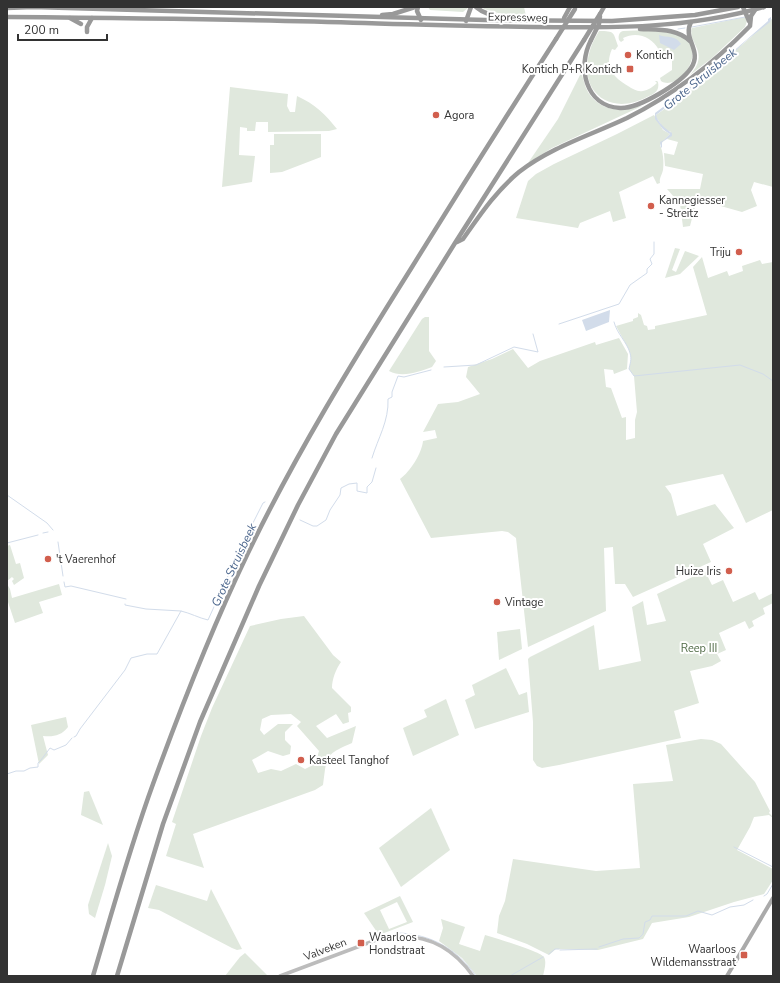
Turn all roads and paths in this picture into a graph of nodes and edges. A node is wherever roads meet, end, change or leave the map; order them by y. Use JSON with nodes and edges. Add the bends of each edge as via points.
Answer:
{"nodes":[{"id":1,"x":33,"y":7,"type":"edge"},
{"id":2,"x":45,"y":7,"type":"edge"},
{"id":3,"x":415,"y":7,"type":"edge"},
{"id":4,"x":418,"y":7,"type":"edge"},
{"id":5,"x":472,"y":7,"type":"edge"},
{"id":6,"x":476,"y":7,"type":"edge"},
{"id":7,"x":738,"y":7,"type":"edge"},
{"id":8,"x":743,"y":7,"type":"edge"},
{"id":9,"x":764,"y":7,"type":"edge"},
{"id":10,"x":7,"y":8,"type":"edge"},
{"id":11,"x":55,"y":8,"type":"edge"},
{"id":12,"x":569,"y":8,"type":"edge"},
{"id":13,"x":576,"y":8,"type":"edge"},
{"id":14,"x":603,"y":8,"type":"edge"},
{"id":15,"x":755,"y":10,"type":"junction"},
{"id":16,"x":746,"y":12,"type":"junction"},
{"id":17,"x":600,"y":14,"type":"junction"},
{"id":18,"x":695,"y":15,"type":"junction"},
{"id":19,"x":7,"y":17,"type":"edge"},
{"id":20,"x":373,"y":17,"type":"junction"},
{"id":21,"x":70,"y":18,"type":"junction"},
{"id":22,"x":92,"y":18,"type":"junction"},
{"id":23,"x":420,"y":18,"type":"junction"},
{"id":24,"x":467,"y":20,"type":"junction"},
{"id":25,"x":528,"y":20,"type":"junction"},
{"id":26,"x":612,"y":21,"type":"junction"},
{"id":27,"x":690,"y":23,"type":"junction"},
{"id":28,"x":80,"y":24,"type":"dead end"},
{"id":29,"x":427,"y":26,"type":"junction"},
{"id":30,"x":462,"y":26,"type":"junction"},
{"id":31,"x":565,"y":26,"type":"junction"},
{"id":32,"x":635,"y":27,"type":"junction"},
{"id":33,"x":615,"y":28,"type":"junction"},
{"id":34,"x":748,"y":29,"type":"junction"},
{"id":35,"x":87,"y":32,"type":"dead end"},
{"id":36,"x":692,"y":44,"type":"junction"},
{"id":37,"x":470,"y":225,"type":"junction"},
{"id":38,"x":773,"y":898,"type":"edge"},
{"id":39,"x":727,"y":975,"type":"edge"},
{"id":40,"x":93,"y":976,"type":"edge"},
{"id":41,"x":117,"y":976,"type":"edge"},
{"id":42,"x":280,"y":976,"type":"edge"},
{"id":43,"x":473,"y":976,"type":"edge"}],
"edges":[{"from":1,"to":2,"type":"highway","name":"Expressweg"},
{"from":1,"to":10,"type":"highway","name":"Expressweg"},
{"from":2,"to":11,"type":"highway","name":"Expressweg"},
{"from":3,"to":20,"type":"highway"},
{"from":4,"to":23,"type":"highway"},
{"from":5,"to":24,"type":"highway"},
{"from":6,"to":25,"type":"highway","via":[[492,15]]},
{"from":7,"to":18,"type":"highway","name":"Expressweg"},
{"from":8,"to":16,"type":"highway"},
{"from":9,"to":15,"type":"highway","name":"Expressweg"},
{"from":11,"to":20,"type":"highway","name":"Expressweg"},
{"from":12,"to":31,"type":"highway","via":[[564,18]]},
{"from":13,"to":31,"type":"highway","bridge":true},
{"from":14,"to":17,"type":"highway","bridge":true},
{"from":15,"to":16,"type":"highway","name":"Expressweg"},
{"from":15,"to":34,"type":"highway"},
{"from":16,"to":27,"type":"highway","name":"Expressweg"},
{"from":16,"to":34,"type":"highway","via":[[749,20]]},
{"from":17,"to":36,"type":"highway","bridge":true,"via":[[599,24],[587,49],[584,74],[589,88],[604,104],[622,108],[632,107],[684,76],[694,62],[695,52]]},
{"from":17,"to":37,"type":"highway","bridge":true},
{"from":18,"to":26,"type":"highway","name":"Expressweg"},
{"from":18,"to":27,"type":"highway"},
{"from":19,"to":21,"type":"highway","name":"Expressweg"},
{"from":20,"to":23,"type":"highway","name":"Expressweg"},
{"from":21,"to":22,"type":"highway","name":"Expressweg"},
{"from":21,"to":28,"type":"highway"},
{"from":22,"to":29,"type":"highway","name":"Expressweg"},
{"from":22,"to":35,"type":"highway","via":[[88,23]]},
{"from":23,"to":24,"type":"highway","name":"Expressweg"},
{"from":23,"to":29,"type":"highway"},
{"from":24,"to":25,"type":"highway","name":"Expressweg"},
{"from":24,"to":30,"type":"highway"},
{"from":25,"to":26,"type":"highway","name":"Expressweg"},
{"from":26,"to":33,"type":"highway"},
{"from":27,"to":32,"type":"highway","name":"Expressweg"},
{"from":27,"to":36,"type":"highway","via":[[688,32]]},
{"from":29,"to":30,"type":"highway","name":"Expressweg"},
{"from":30,"to":33,"type":"highway","name":"Expressweg"},
{"from":31,"to":40,"type":"highway","bridge":true,"via":[[368,336],[314,426],[278,493],[206,646],[152,786]]},
{"from":32,"to":33,"type":"highway","name":"Expressweg"},
{"from":32,"to":36,"type":"highway","via":[[675,32]]},
{"from":34,"to":37,"type":"highway","via":[[707,66],[664,97],[621,120],[552,151],[524,168]]},
{"from":37,"to":41,"type":"highway","via":[[463,239],[455,243],[336,434],[259,586],[200,722],[163,824]]},
{"from":38,"to":39,"type":"main road"},
{"from":42,"to":43,"type":"street","name":"Valveken","via":[[390,936],[418,938],[438,945],[455,955]]}]}
